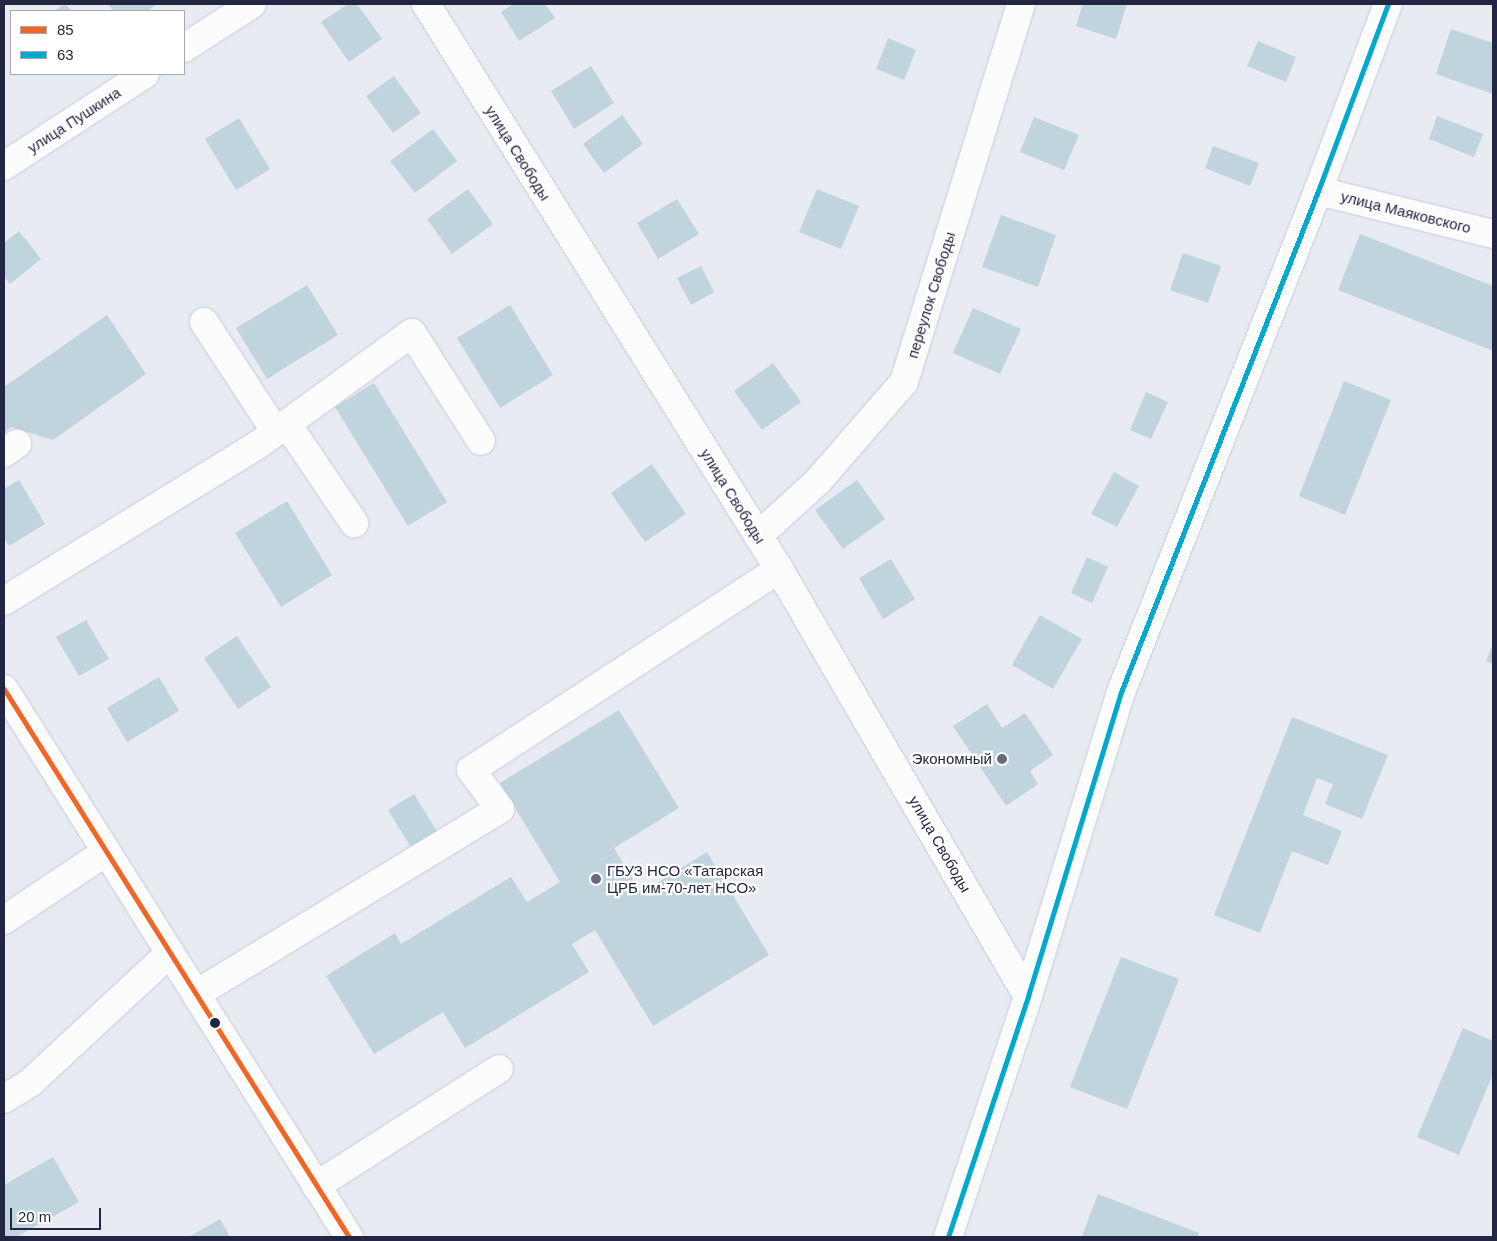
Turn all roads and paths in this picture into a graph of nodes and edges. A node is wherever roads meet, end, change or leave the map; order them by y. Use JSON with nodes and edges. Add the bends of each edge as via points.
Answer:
{"nodes":[{"id":1,"x":252,"y":4,"type":"edge"},
{"id":2,"x":426,"y":4,"type":"edge"},
{"id":3,"x":1021,"y":4,"type":"edge"},
{"id":4,"x":1388,"y":4,"type":"edge"},
{"id":5,"x":185,"y":47,"type":"edge"},
{"id":6,"x":143,"y":75,"type":"edge"},
{"id":7,"x":4,"y":166,"type":"edge"},
{"id":8,"x":1318,"y":190,"type":"junction"},
{"id":9,"x":1493,"y":234,"type":"edge"},
{"id":10,"x":204,"y":322,"type":"dead end"},
{"id":11,"x":282,"y":428,"type":"junction"},
{"id":12,"x":481,"y":442,"type":"dead end"},
{"id":13,"x":354,"y":523,"type":"dead end"},
{"id":14,"x":758,"y":536,"type":"junction"},
{"id":15,"x":779,"y":569,"type":"junction"},
{"id":16,"x":4,"y":601,"type":"edge"},
{"id":17,"x":8,"y":706,"type":"edge"},
{"id":18,"x":106,"y":852,"type":"junction"},
{"id":19,"x":4,"y":920,"type":"edge"},
{"id":20,"x":170,"y":952,"type":"junction"},
{"id":21,"x":196,"y":994,"type":"junction"},
{"id":22,"x":1028,"y":996,"type":"junction"},
{"id":23,"x":499,"y":1070,"type":"dead end"},
{"id":24,"x":4,"y":1099,"type":"edge"},
{"id":25,"x":316,"y":1186,"type":"junction"},
{"id":26,"x":349,"y":1237,"type":"edge"},
{"id":27,"x":948,"y":1237,"type":"edge"}],
"edges":[{"from":1,"to":5,"type":"street"},
{"from":2,"to":14,"type":"street","name":"улица Свободы"},
{"from":3,"to":14,"type":"street","name":"переулок Свободы","via":[[904,382],[818,481]]},
{"from":4,"to":8,"type":"street"},
{"from":6,"to":7,"type":"street","name":"улица Пушкина"},
{"from":8,"to":9,"type":"street","name":"улица Маяковского"},
{"from":8,"to":22,"type":"street","via":[[1121,692]]},
{"from":10,"to":11,"type":"street"},
{"from":11,"to":12,"type":"street","via":[[412,333]]},
{"from":11,"to":13,"type":"street"},
{"from":11,"to":16,"type":"street"},
{"from":14,"to":15,"type":"street","name":"улица Свободы"},
{"from":15,"to":21,"type":"street","via":[[472,770],[500,810]]},
{"from":15,"to":22,"type":"street","name":"улица Свободы"},
{"from":17,"to":18,"type":"street"},
{"from":18,"to":19,"type":"street"},
{"from":18,"to":20,"type":"street"},
{"from":20,"to":21,"type":"street"},
{"from":20,"to":24,"type":"street","via":[[31,1082]]},
{"from":21,"to":25,"type":"street"},
{"from":22,"to":27,"type":"street"},
{"from":23,"to":25,"type":"street"},
{"from":25,"to":26,"type":"street"}]}
